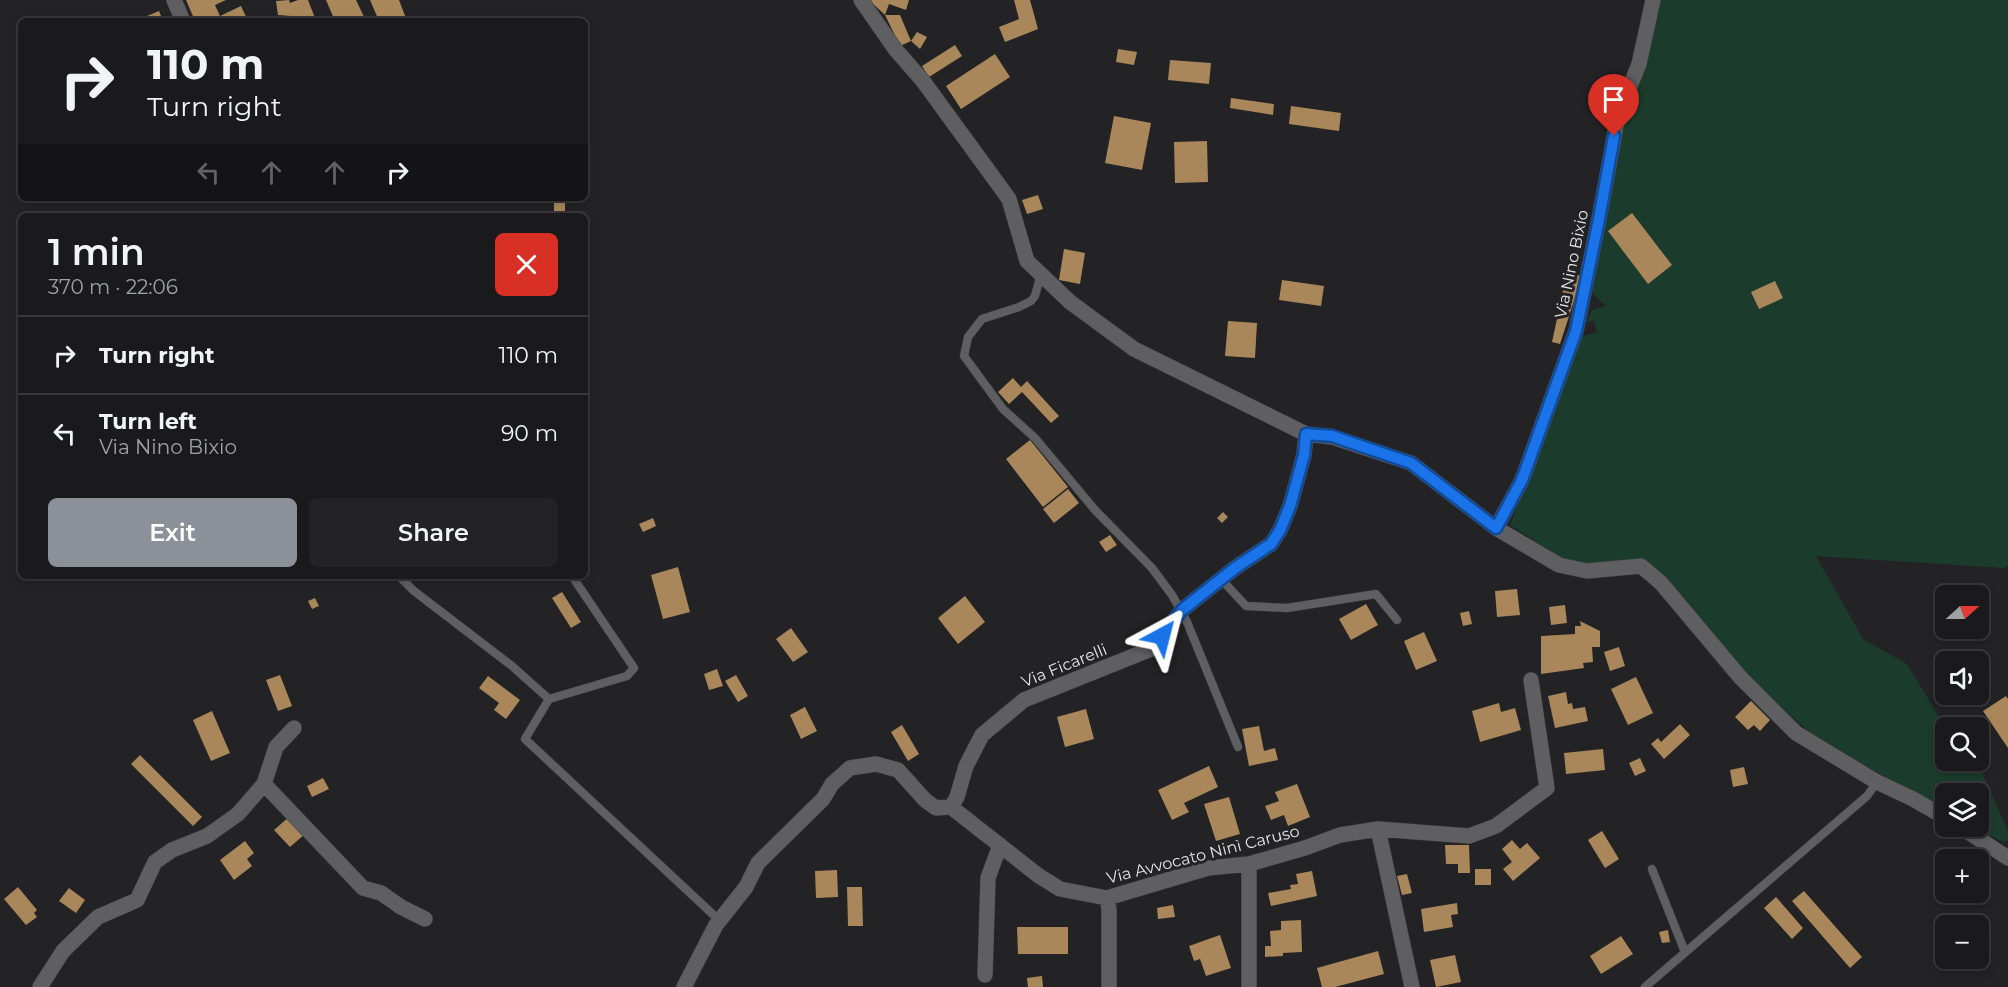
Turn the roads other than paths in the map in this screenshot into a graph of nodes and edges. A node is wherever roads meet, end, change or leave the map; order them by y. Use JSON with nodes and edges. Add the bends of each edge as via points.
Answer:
{"nodes":[{"id":1,"x":174,"y":0,"type":"edge"},
{"id":2,"x":861,"y":0,"type":"edge"},
{"id":3,"x":1653,"y":0,"type":"edge"},
{"id":4,"x":182,"y":18,"type":"edge"},
{"id":5,"x":1041,"y":274,"type":"junction"},
{"id":6,"x":1306,"y":434,"type":"junction"},
{"id":7,"x":1496,"y":528,"type":"junction"},
{"id":8,"x":402,"y":579,"type":"edge"},
{"id":9,"x":575,"y":579,"type":"edge"},
{"id":10,"x":1221,"y":579,"type":"junction"},
{"id":11,"x":1182,"y":610,"type":"junction"},
{"id":12,"x":1397,"y":620,"type":"dead end"},
{"id":13,"x":1532,"y":680,"type":"dead end"},
{"id":14,"x":549,"y":699,"type":"junction"},
{"id":15,"x":294,"y":728,"type":"dead end"},
{"id":16,"x":1238,"y":747,"type":"dead end"},
{"id":17,"x":1877,"y":782,"type":"junction"},
{"id":18,"x":264,"y":784,"type":"junction"},
{"id":19,"x":951,"y":807,"type":"junction"},
{"id":20,"x":1935,"y":812,"type":"edge"},
{"id":21,"x":1378,"y":829,"type":"junction"},
{"id":22,"x":1976,"y":837,"type":"edge"},
{"id":23,"x":1000,"y":845,"type":"junction"},
{"id":24,"x":2008,"y":858,"type":"edge"},
{"id":25,"x":1249,"y":864,"type":"junction"},
{"id":26,"x":1652,"y":869,"type":"dead end"},
{"id":27,"x":1107,"y":898,"type":"junction"},
{"id":28,"x":425,"y":919,"type":"dead end"},
{"id":29,"x":720,"y":921,"type":"junction"},
{"id":30,"x":1685,"y":952,"type":"junction"},
{"id":31,"x":985,"y":975,"type":"dead end"},
{"id":32,"x":40,"y":987,"type":"edge"},
{"id":33,"x":684,"y":987,"type":"edge"},
{"id":34,"x":1109,"y":987,"type":"edge"},
{"id":35,"x":1249,"y":987,"type":"edge"},
{"id":36,"x":1412,"y":987,"type":"edge"},
{"id":37,"x":1645,"y":987,"type":"edge"}],
"edges":[{"from":1,"to":4,"type":"street"},
{"from":2,"to":5,"type":"street","via":[[1009,199],[1027,261]]},
{"from":3,"to":7,"type":"street","name":"Via Nino Bixio","via":[[1639,64],[1618,116],[1576,331],[1522,480]]},
{"from":5,"to":6,"type":"street","via":[[1070,302],[1134,349]]},
{"from":5,"to":11,"type":"lane","via":[[1031,301],[982,319],[968,337],[964,356],[1003,410],[1035,438],[1095,510],[1152,568]]},
{"from":6,"to":7,"type":"street","via":[[1332,436],[1411,463]]},
{"from":6,"to":10,"type":"street","name":"Via Ficarelli","via":[[1304,455],[1280,530],[1271,544]]},
{"from":7,"to":17,"type":"street","via":[[1559,565],[1587,571],[1641,566],[1661,583],[1740,677],[1796,733]]},
{"from":8,"to":14,"type":"lane"},
{"from":9,"to":14,"type":"lane","via":[[634,668],[627,676]]},
{"from":10,"to":11,"type":"street","name":"Via Ficarelli"},
{"from":10,"to":12,"type":"lane","via":[[1246,606],[1287,608],[1376,594]]},
{"from":11,"to":16,"type":"lane"},
{"from":11,"to":19,"type":"street","name":"Via Ficarelli","via":[[1151,649],[1024,700],[982,735]]},
{"from":13,"to":21,"type":"street","name":"Via Avvocato Ninì Caruso","via":[[1547,788],[1496,826],[1468,836]]},
{"from":14,"to":29,"type":"lane","via":[[525,739]]},
{"from":15,"to":18,"type":"street","via":[[276,747]]},
{"from":17,"to":20,"type":"street"},
{"from":17,"to":30,"type":"lane","via":[[1867,796]]},
{"from":18,"to":28,"type":"street","via":[[363,888],[381,893]]},
{"from":18,"to":32,"type":"street","via":[[238,814],[207,836],[172,850],[155,862],[137,900],[98,917],[63,951]]},
{"from":19,"to":23,"type":"street","name":"Via Avvocato Ninì Caruso"},
{"from":19,"to":29,"type":"street","via":[[936,808],[898,770],[876,764],[850,768],[758,863],[746,887]]},
{"from":21,"to":25,"type":"street","name":"Via Avvocato Ninì Caruso","via":[[1340,835]]},
{"from":21,"to":36,"type":"street"},
{"from":22,"to":24,"type":"street"},
{"from":23,"to":27,"type":"street","name":"Via Avvocato Ninì Caruso","via":[[1060,889]]},
{"from":23,"to":31,"type":"street","via":[[988,878]]},
{"from":25,"to":27,"type":"street","name":"Via Avvocato Ninì Caruso","via":[[1208,868]]},
{"from":25,"to":35,"type":"street"},
{"from":26,"to":30,"type":"lane"},
{"from":27,"to":34,"type":"street"},
{"from":29,"to":33,"type":"street"},
{"from":30,"to":37,"type":"lane"}]}
